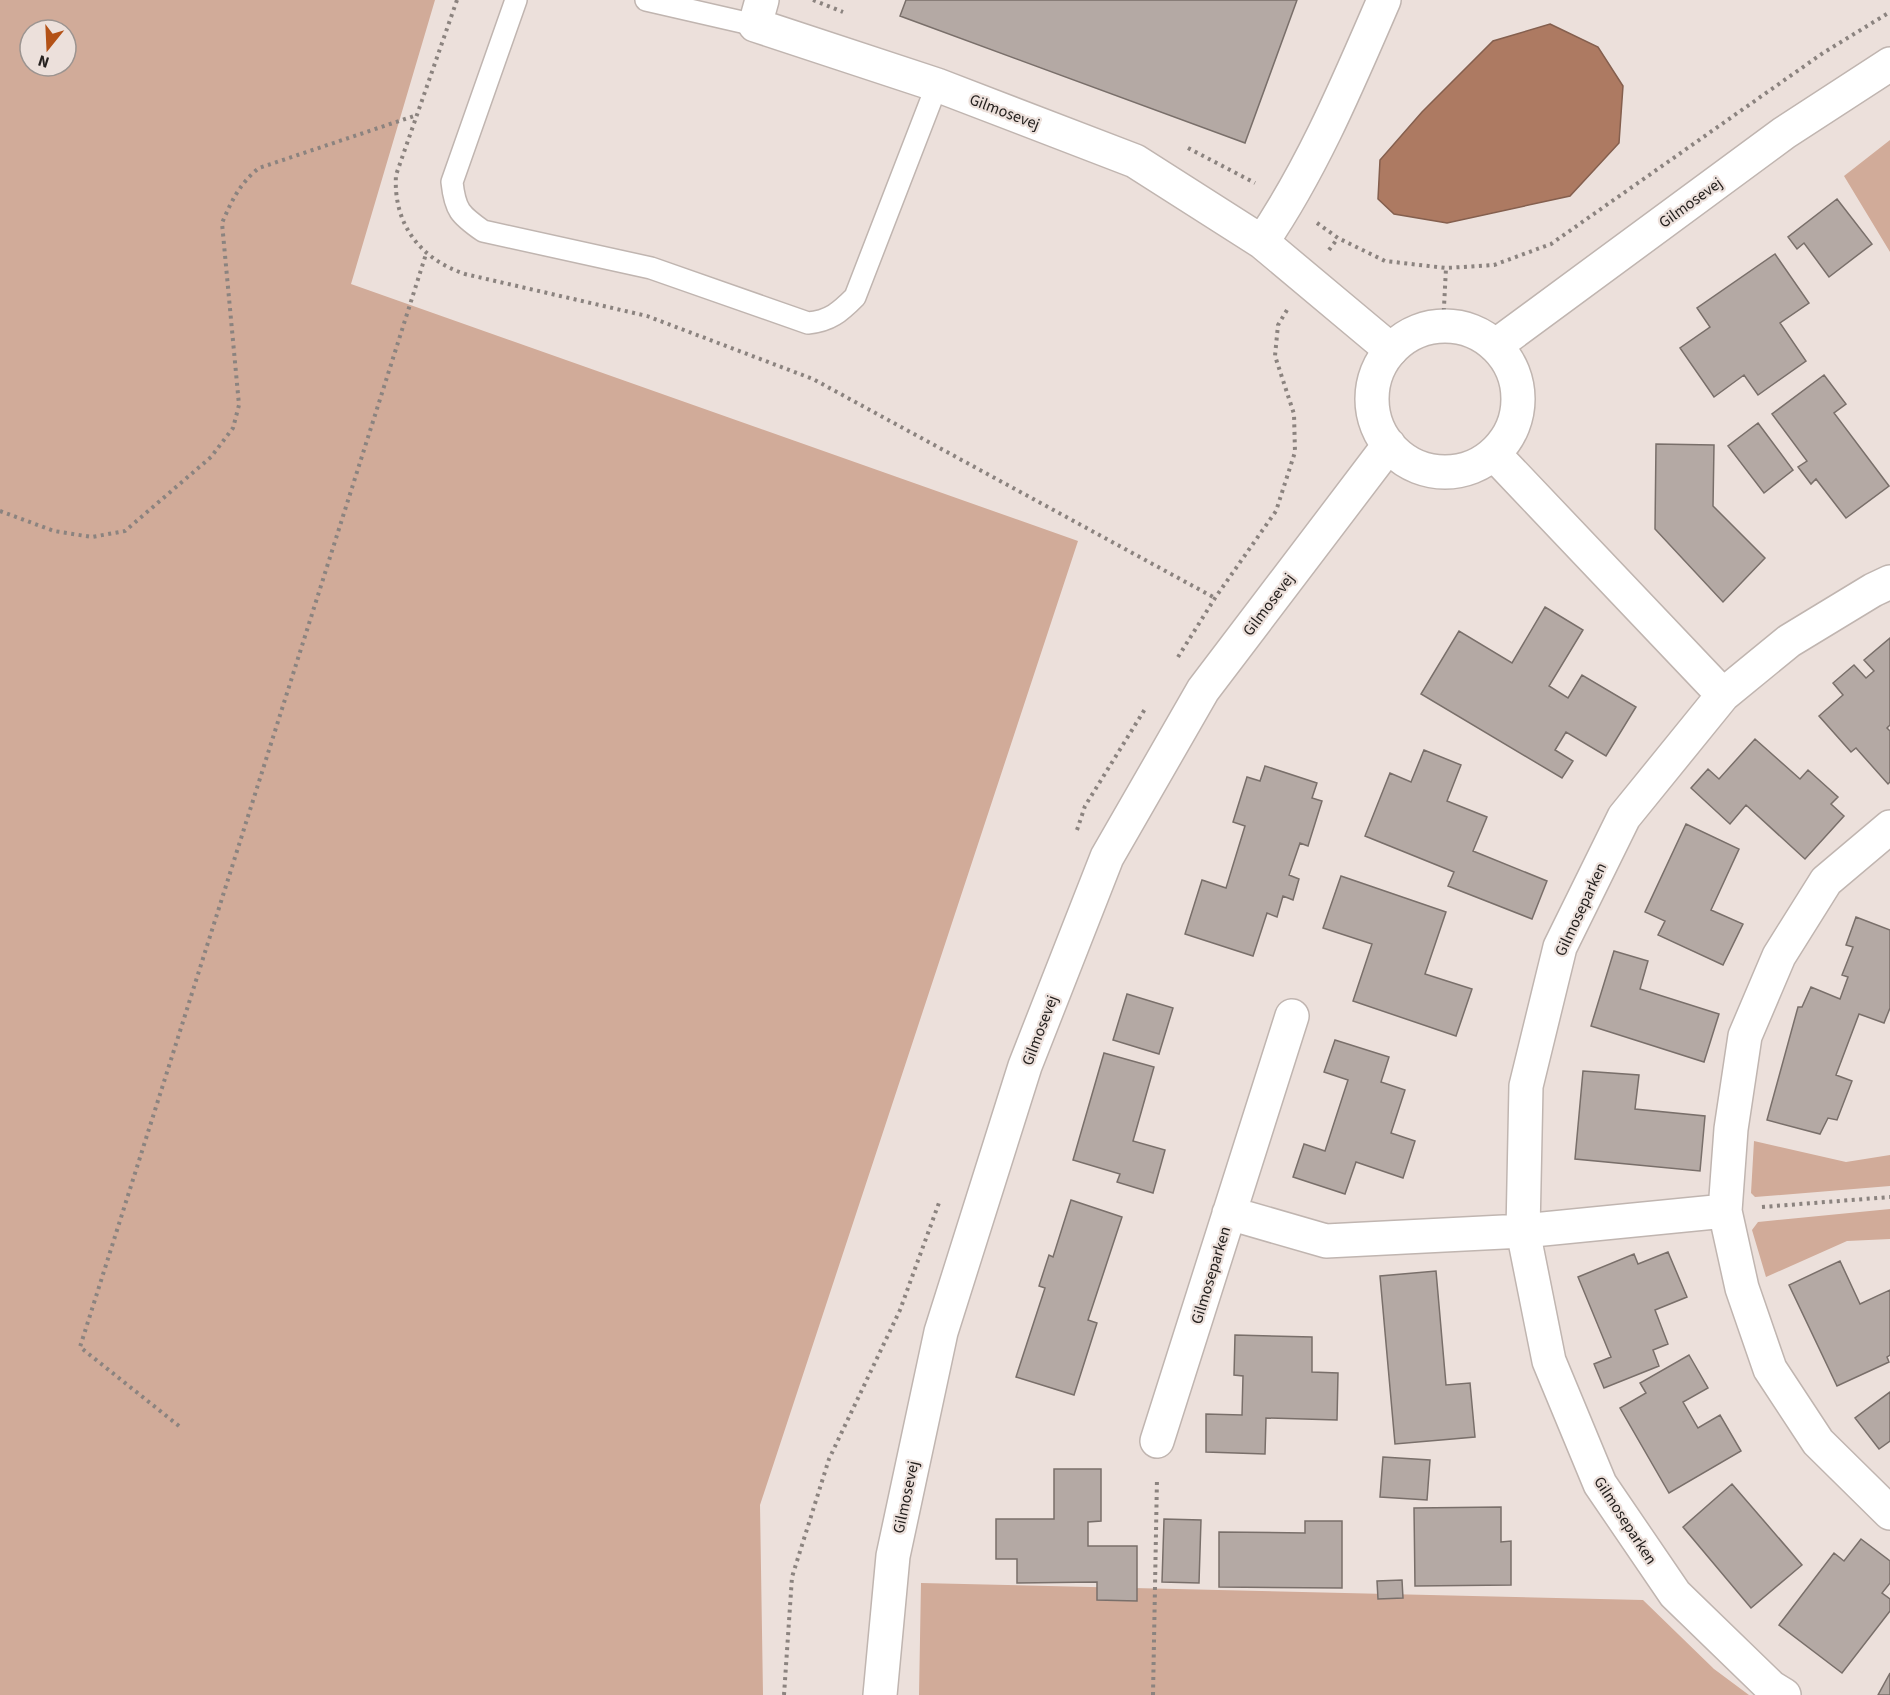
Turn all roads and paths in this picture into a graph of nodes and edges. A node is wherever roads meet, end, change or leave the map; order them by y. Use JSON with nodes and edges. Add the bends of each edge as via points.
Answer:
{"nodes":[{"id":1,"x":457,"y":0,"type":"edge"},
{"id":2,"x":516,"y":0,"type":"edge"},
{"id":3,"x":646,"y":0,"type":"edge"},
{"id":4,"x":1384,"y":0,"type":"edge"},
{"id":5,"x":758,"y":12,"type":"edge"},
{"id":6,"x":1890,"y":64,"type":"edge"},
{"id":7,"x":937,"y":85,"type":"junction"},
{"id":8,"x":417,"y":115,"type":"junction"},
{"id":9,"x":1262,"y":242,"type":"junction"},
{"id":10,"x":426,"y":254,"type":"junction"},
{"id":11,"x":1446,"y":268,"type":"dead end"},
{"id":12,"x":1443,"y":326,"type":"junction"},
{"id":13,"x":1495,"y":346,"type":"junction"},
{"id":14,"x":1391,"y":350,"type":"junction"},
{"id":15,"x":1389,"y":445,"type":"junction"},
{"id":16,"x":1494,"y":454,"type":"junction"},
{"id":17,"x":0,"y":511,"type":"edge"},
{"id":18,"x":1890,"y":582,"type":"edge"},
{"id":19,"x":1215,"y":598,"type":"dead end"},
{"id":20,"x":1723,"y":695,"type":"junction"},
{"id":21,"x":1890,"y":827,"type":"edge"},
{"id":22,"x":1292,"y":1016,"type":"dead end"},
{"id":23,"x":1890,"y":1197,"type":"edge"},
{"id":24,"x":1725,"y":1211,"type":"junction"},
{"id":25,"x":1229,"y":1213,"type":"junction"},
{"id":26,"x":1523,"y":1231,"type":"junction"},
{"id":27,"x":179,"y":1426,"type":"dead end"},
{"id":28,"x":1158,"y":1441,"type":"joint"},
{"id":29,"x":1890,"y":1512,"type":"edge"},
{"id":30,"x":880,"y":1695,"type":"edge"},
{"id":31,"x":1153,"y":1695,"type":"edge"},
{"id":32,"x":1784,"y":1695,"type":"edge"}],
"edges":[{"from":1,"to":8,"type":"path"},
{"from":2,"to":7,"type":"lane","via":[[452,182],[454,201],[462,217],[483,231],[651,268],[808,323],[836,315],[855,297]]},
{"from":3,"to":5,"type":"lane"},
{"from":4,"to":9,"type":"street","via":[[1330,123],[1289,202]]},
{"from":5,"to":7,"type":"street","name":"Gilmosevej"},
{"from":6,"to":13,"type":"street","name":"Gilmosevej","via":[[1784,133]]},
{"from":7,"to":9,"type":"street","name":"Gilmosevej","via":[[1135,161]]},
{"from":8,"to":10,"type":"path","via":[[395,188],[405,228]]},
{"from":8,"to":17,"type":"path","via":[[260,168],[244,180],[233,197],[222,223],[239,405],[233,428],[211,458],[125,531],[92,537],[54,531]]},
{"from":9,"to":14,"type":"street","name":"Gilmosevej"},
{"from":10,"to":19,"type":"path","via":[[465,274],[647,316],[813,379]]},
{"from":10,"to":27,"type":"path","via":[[80,1347]]},
{"from":11,"to":12,"type":"path"},
{"from":12,"to":13,"type":"street","via":[[1480,335]]},
{"from":12,"to":14,"type":"street","via":[[1406,338]]},
{"from":13,"to":16,"type":"street","via":[[1512,371],[1519,401],[1516,421]]},
{"from":14,"to":15,"type":"street","via":[[1373,387],[1378,428]]},
{"from":15,"to":16,"type":"street","via":[[1406,461],[1427,470],[1451,472],[1474,466]]},
{"from":15,"to":30,"type":"street","name":"Gilmosevej","via":[[1203,690],[1107,857],[1025,1066],[941,1332],[893,1556]]},
{"from":16,"to":20,"type":"street"},
{"from":18,"to":20,"type":"street","name":"Gilmoseparken","via":[[1789,641]]},
{"from":20,"to":26,"type":"street","name":"Gilmoseparken","via":[[1624,817],[1560,946],[1526,1086]]},
{"from":21,"to":24,"type":"street","via":[[1826,881],[1775,966],[1745,1036],[1731,1129]]},
{"from":22,"to":25,"type":"street","name":"Gilmoseparken"},
{"from":23,"to":24,"type":"path"},
{"from":24,"to":26,"type":"street","name":"Gilmoseparken"},
{"from":24,"to":29,"type":"street","via":[[1742,1288],[1770,1370],[1818,1442]]},
{"from":25,"to":26,"type":"street","name":"Gilmoseparken","via":[[1326,1241]]},
{"from":25,"to":28,"type":"street","name":"Gilmoseparken"},
{"from":26,"to":32,"type":"street","name":"Gilmoseparken","via":[[1549,1361],[1600,1484],[1675,1594]]},
{"from":28,"to":31,"type":"path"}]}
